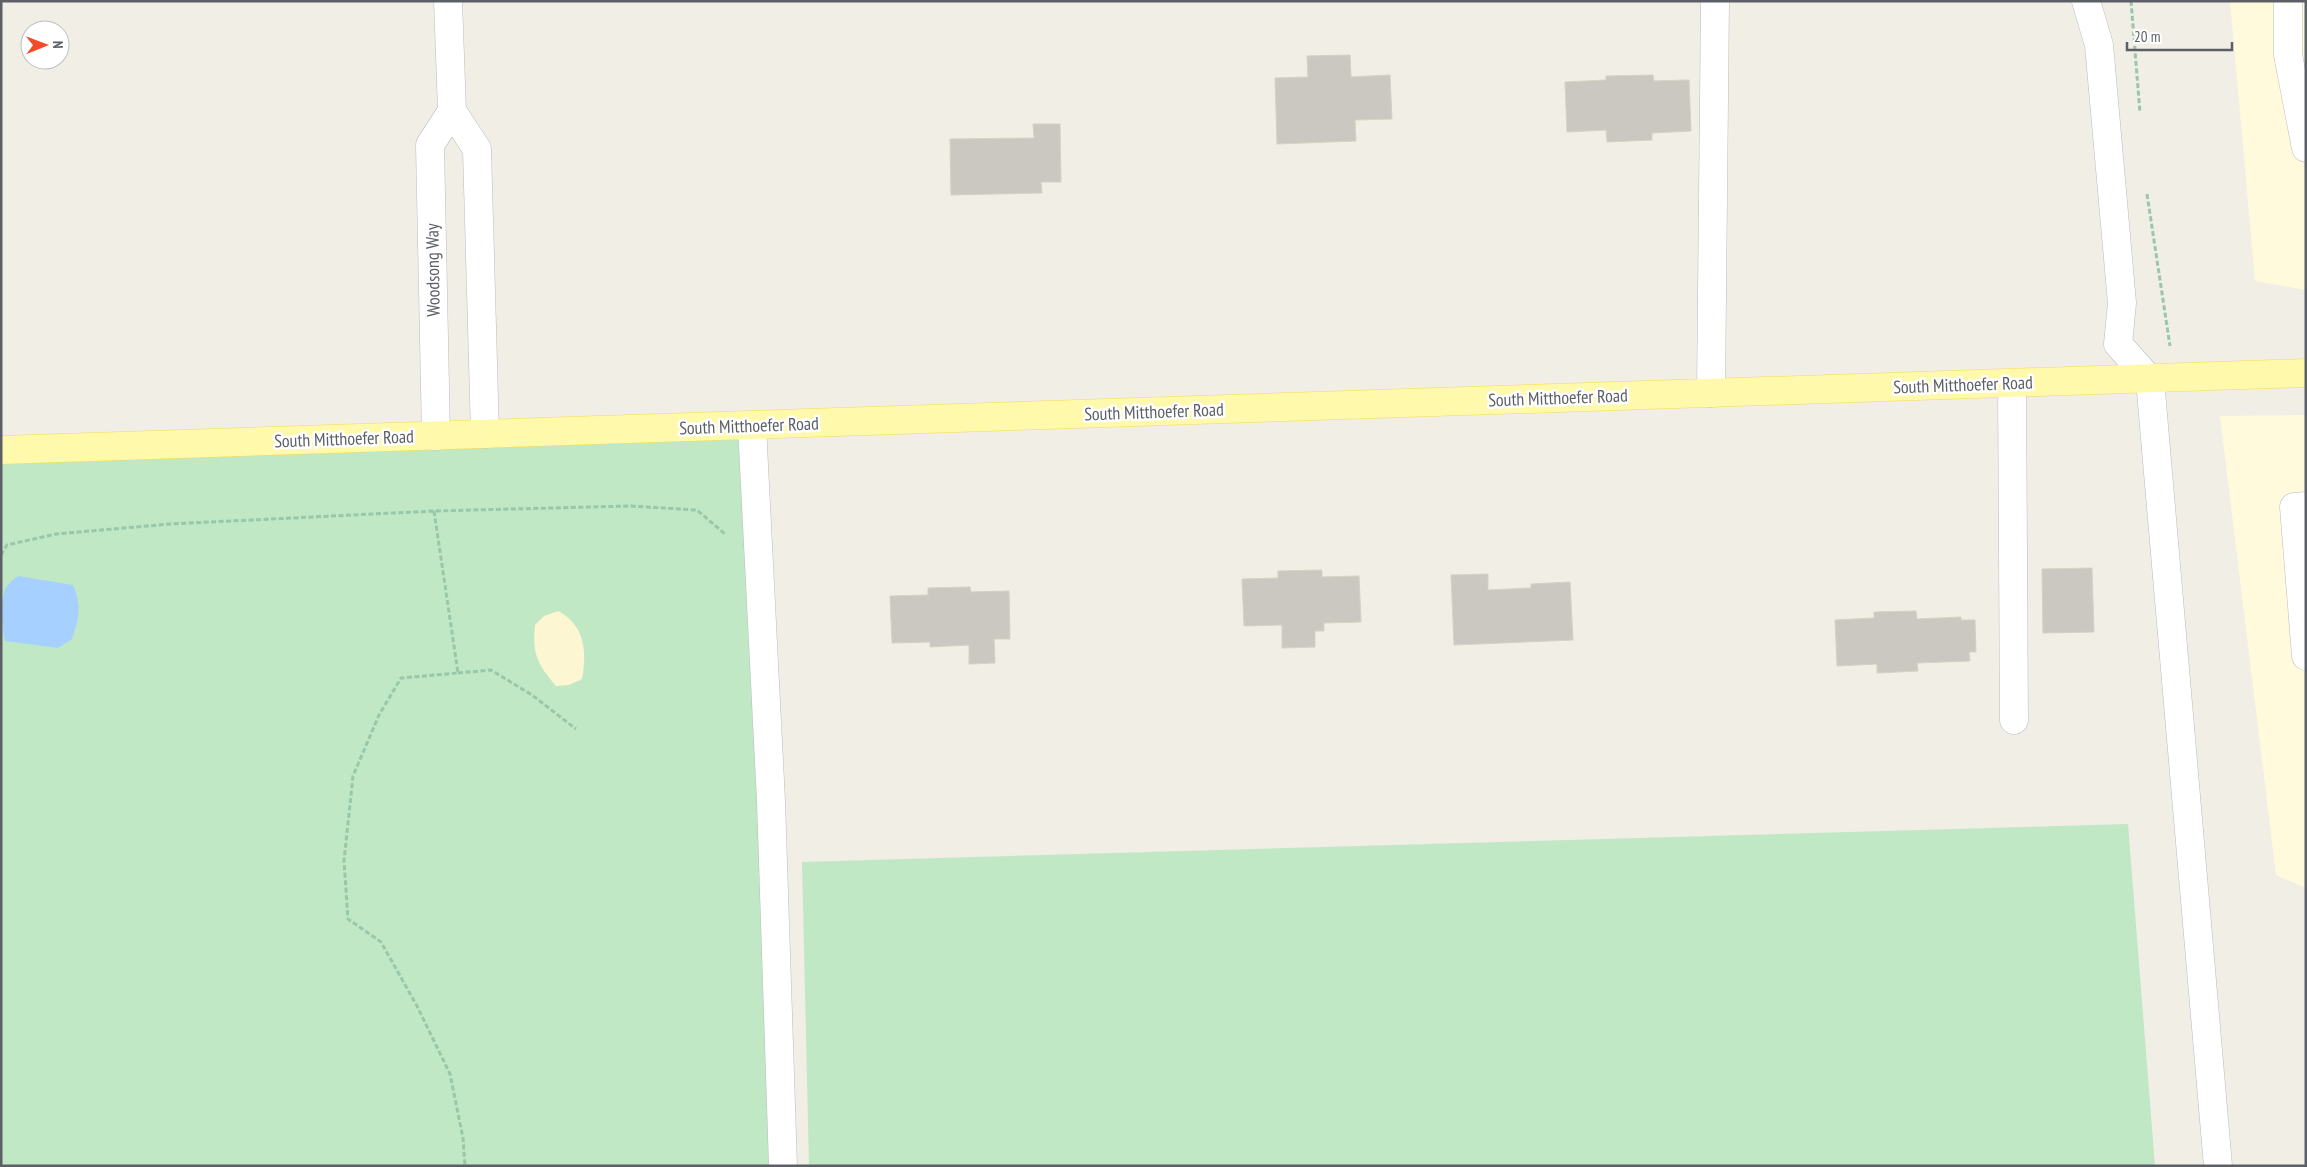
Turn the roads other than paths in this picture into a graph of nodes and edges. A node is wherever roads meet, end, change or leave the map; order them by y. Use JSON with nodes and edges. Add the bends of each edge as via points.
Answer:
{"nodes":[{"id":1,"x":448,"y":1,"type":"edge"},
{"id":2,"x":1715,"y":1,"type":"edge"},
{"id":3,"x":2086,"y":1,"type":"edge"},
{"id":4,"x":2288,"y":1,"type":"edge"},
{"id":5,"x":452,"y":111,"type":"junction"},
{"id":6,"x":2306,"y":148,"type":"edge"},
{"id":7,"x":2306,"y":373,"type":"edge"},
{"id":8,"x":2150,"y":380,"type":"junction"},
{"id":9,"x":2012,"y":384,"type":"junction"},
{"id":10,"x":1711,"y":393,"type":"junction"},
{"id":11,"x":752,"y":426,"type":"junction"},
{"id":12,"x":485,"y":434,"type":"junction"},
{"id":13,"x":436,"y":436,"type":"junction"},
{"id":14,"x":1,"y":450,"type":"edge"},
{"id":15,"x":2306,"y":506,"type":"edge"},
{"id":16,"x":2306,"y":656,"type":"edge"},
{"id":17,"x":2014,"y":720,"type":"dead end"},
{"id":18,"x":783,"y":1166,"type":"edge"},
{"id":19,"x":2218,"y":1166,"type":"edge"}],
"edges":[{"from":1,"to":5,"type":"street"},
{"from":2,"to":10,"type":"street"},
{"from":3,"to":8,"type":"street","via":[[2100,45],[2122,302],[2118,344]]},
{"from":4,"to":6,"type":"street","via":[[2288,55]]},
{"from":5,"to":12,"type":"street","via":[[476,149]]},
{"from":5,"to":13,"type":"street","name":"Woodsong Way","via":[[430,145]]},
{"from":7,"to":8,"type":"main road","name":"South Mitthoefer Road"},
{"from":8,"to":9,"type":"main road","name":"South Mitthoefer Road"},
{"from":8,"to":19,"type":"street"},
{"from":9,"to":10,"type":"main road","name":"South Mitthoefer Road"},
{"from":9,"to":17,"type":"street"},
{"from":10,"to":11,"type":"main road","name":"South Mitthoefer Road"},
{"from":11,"to":12,"type":"main road","name":"South Mitthoefer Road"},
{"from":11,"to":18,"type":"street","via":[[771,801]]},
{"from":12,"to":13,"type":"main road","name":"South Mitthoefer Road"},
{"from":13,"to":14,"type":"main road","name":"South Mitthoefer Road"},
{"from":15,"to":16,"type":"street","via":[[2294,507]]}]}
